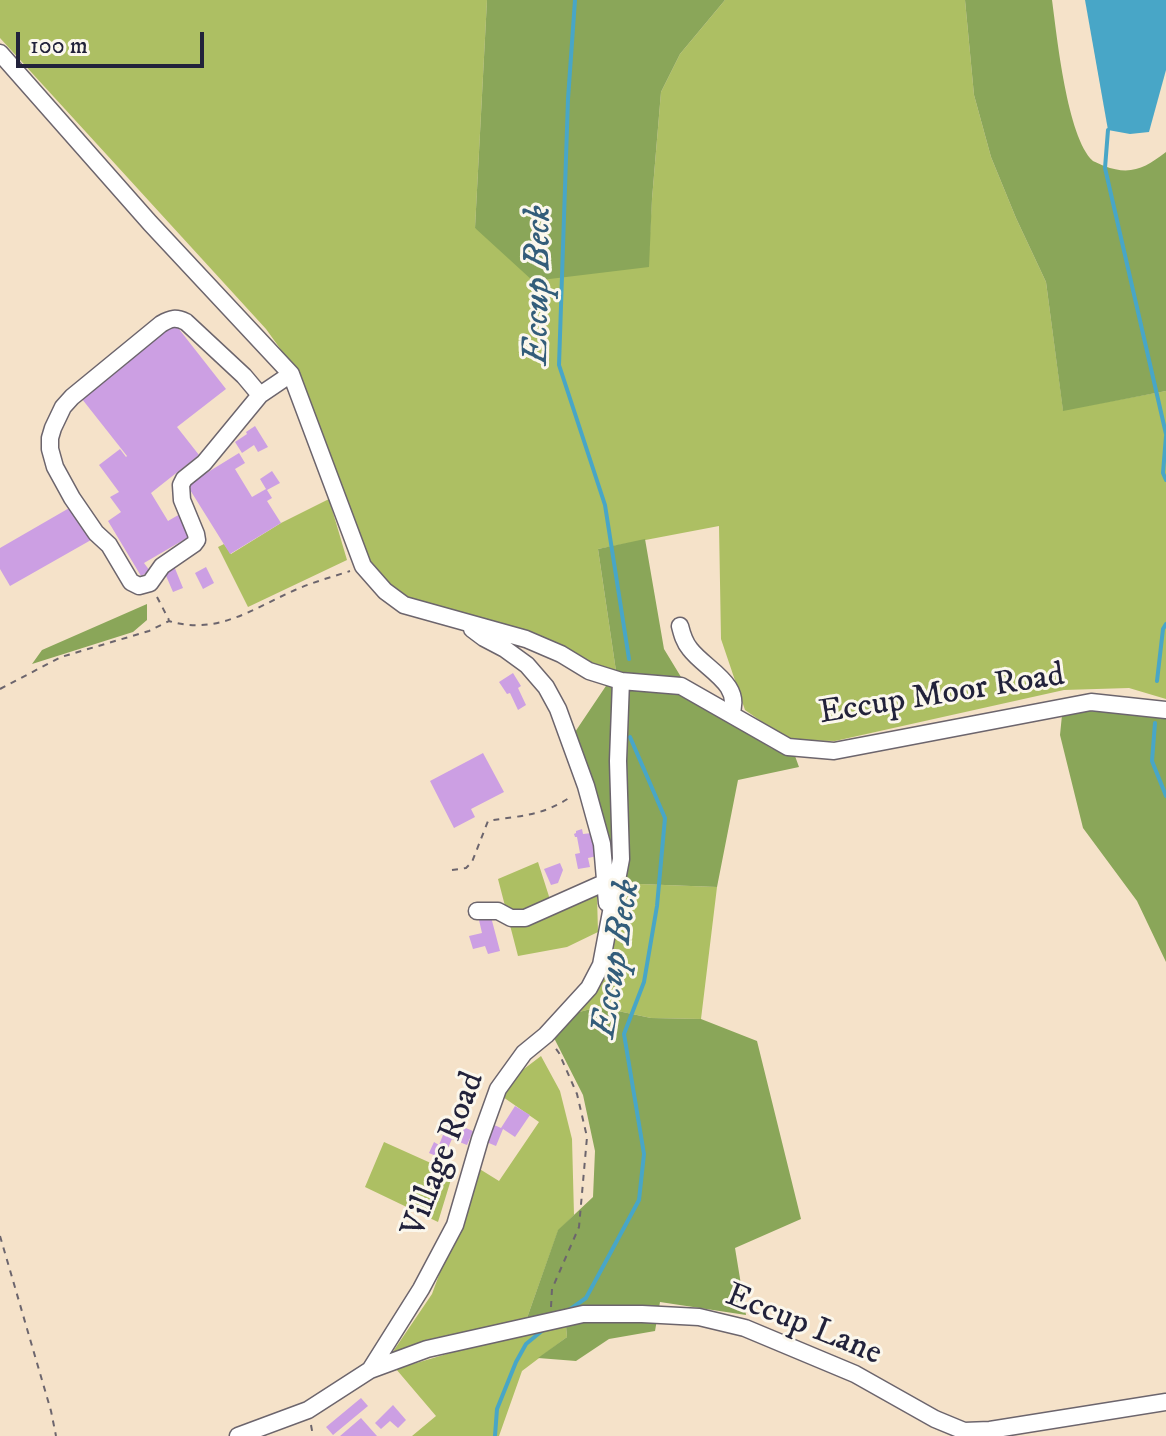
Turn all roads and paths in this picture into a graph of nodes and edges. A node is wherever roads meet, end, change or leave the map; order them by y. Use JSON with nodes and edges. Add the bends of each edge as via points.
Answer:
{"nodes":[{"id":1,"x":0,"y":53,"type":"edge"},
{"id":2,"x":291,"y":374,"type":"junction"},
{"id":3,"x":260,"y":395,"type":"junction"},
{"id":4,"x":363,"y":566,"type":"junction"},
{"id":5,"x":150,"y":583,"type":"junction"},
{"id":6,"x":169,"y":621,"type":"junction"},
{"id":7,"x":467,"y":624,"type":"junction"},
{"id":8,"x":680,"y":626,"type":"dead end"},
{"id":9,"x":621,"y":681,"type":"junction"},
{"id":10,"x":0,"y":689,"type":"edge"},
{"id":11,"x":1166,"y":710,"type":"edge"},
{"id":12,"x":731,"y":714,"type":"junction"},
{"id":13,"x":586,"y":786,"type":"junction"},
{"id":14,"x":452,"y":870,"type":"dead end"},
{"id":15,"x":606,"y":882,"type":"junction"},
{"id":16,"x":477,"y":911,"type":"dead end"},
{"id":17,"x":608,"y":932,"type":"junction"},
{"id":18,"x":546,"y":1035,"type":"junction"},
{"id":19,"x":0,"y":1236,"type":"edge"},
{"id":20,"x":556,"y":1320,"type":"junction"},
{"id":21,"x":370,"y":1370,"type":"junction"},
{"id":22,"x":1166,"y":1402,"type":"edge"},
{"id":23,"x":56,"y":1436,"type":"edge"},
{"id":24,"x":238,"y":1436,"type":"edge"}],
"edges":[{"from":1,"to":2,"type":"street"},
{"from":2,"to":3,"type":"street"},
{"from":2,"to":4,"type":"street"},
{"from":3,"to":5,"type":"street","via":[[204,463],[184,479],[182,500],[197,540],[162,566]]},
{"from":3,"to":5,"type":"street","via":[[178,318],[161,324],[63,407],[50,438],[59,477],[131,582]]},
{"from":4,"to":6,"type":"path","via":[[296,589],[233,620],[194,625]]},
{"from":4,"to":7,"type":"street","via":[[404,605]]},
{"from":5,"to":6,"type":"path"},
{"from":6,"to":10,"type":"path","via":[[61,657]]},
{"from":7,"to":9,"type":"street","name":"Eccup Moor Road","via":[[526,639]]},
{"from":7,"to":13,"type":"street","via":[[527,665],[546,687]]},
{"from":8,"to":12,"type":"street","via":[[689,649],[732,694]]},
{"from":9,"to":12,"type":"street","name":"Eccup Moor Road","via":[[681,686]]},
{"from":9,"to":17,"type":"street","via":[[621,859]]},
{"from":11,"to":12,"type":"street","name":"Eccup Moor Road","via":[[1091,702],[834,751],[788,747]]},
{"from":13,"to":14,"type":"path","via":[[539,814],[488,821],[472,862]]},
{"from":13,"to":15,"type":"street"},
{"from":15,"to":16,"type":"street","via":[[525,918]]},
{"from":15,"to":17,"type":"street"},
{"from":17,"to":18,"type":"street","name":"Village Road","via":[[589,988]]},
{"from":18,"to":20,"type":"path","via":[[577,1094],[587,1137],[579,1227],[552,1289]]},
{"from":18,"to":21,"type":"street","name":"Village Road","via":[[524,1053],[498,1089],[455,1225]]},
{"from":19,"to":23,"type":"path"},
{"from":20,"to":21,"type":"street","name":"Eccup Lane","via":[[427,1349]]},
{"from":20,"to":22,"type":"street","name":"Eccup Lane","via":[[583,1314],[642,1314],[699,1317],[745,1328],[855,1374],[964,1431]]},
{"from":21,"to":24,"type":"street","name":"Eccup Lane","via":[[308,1410]]}]}
